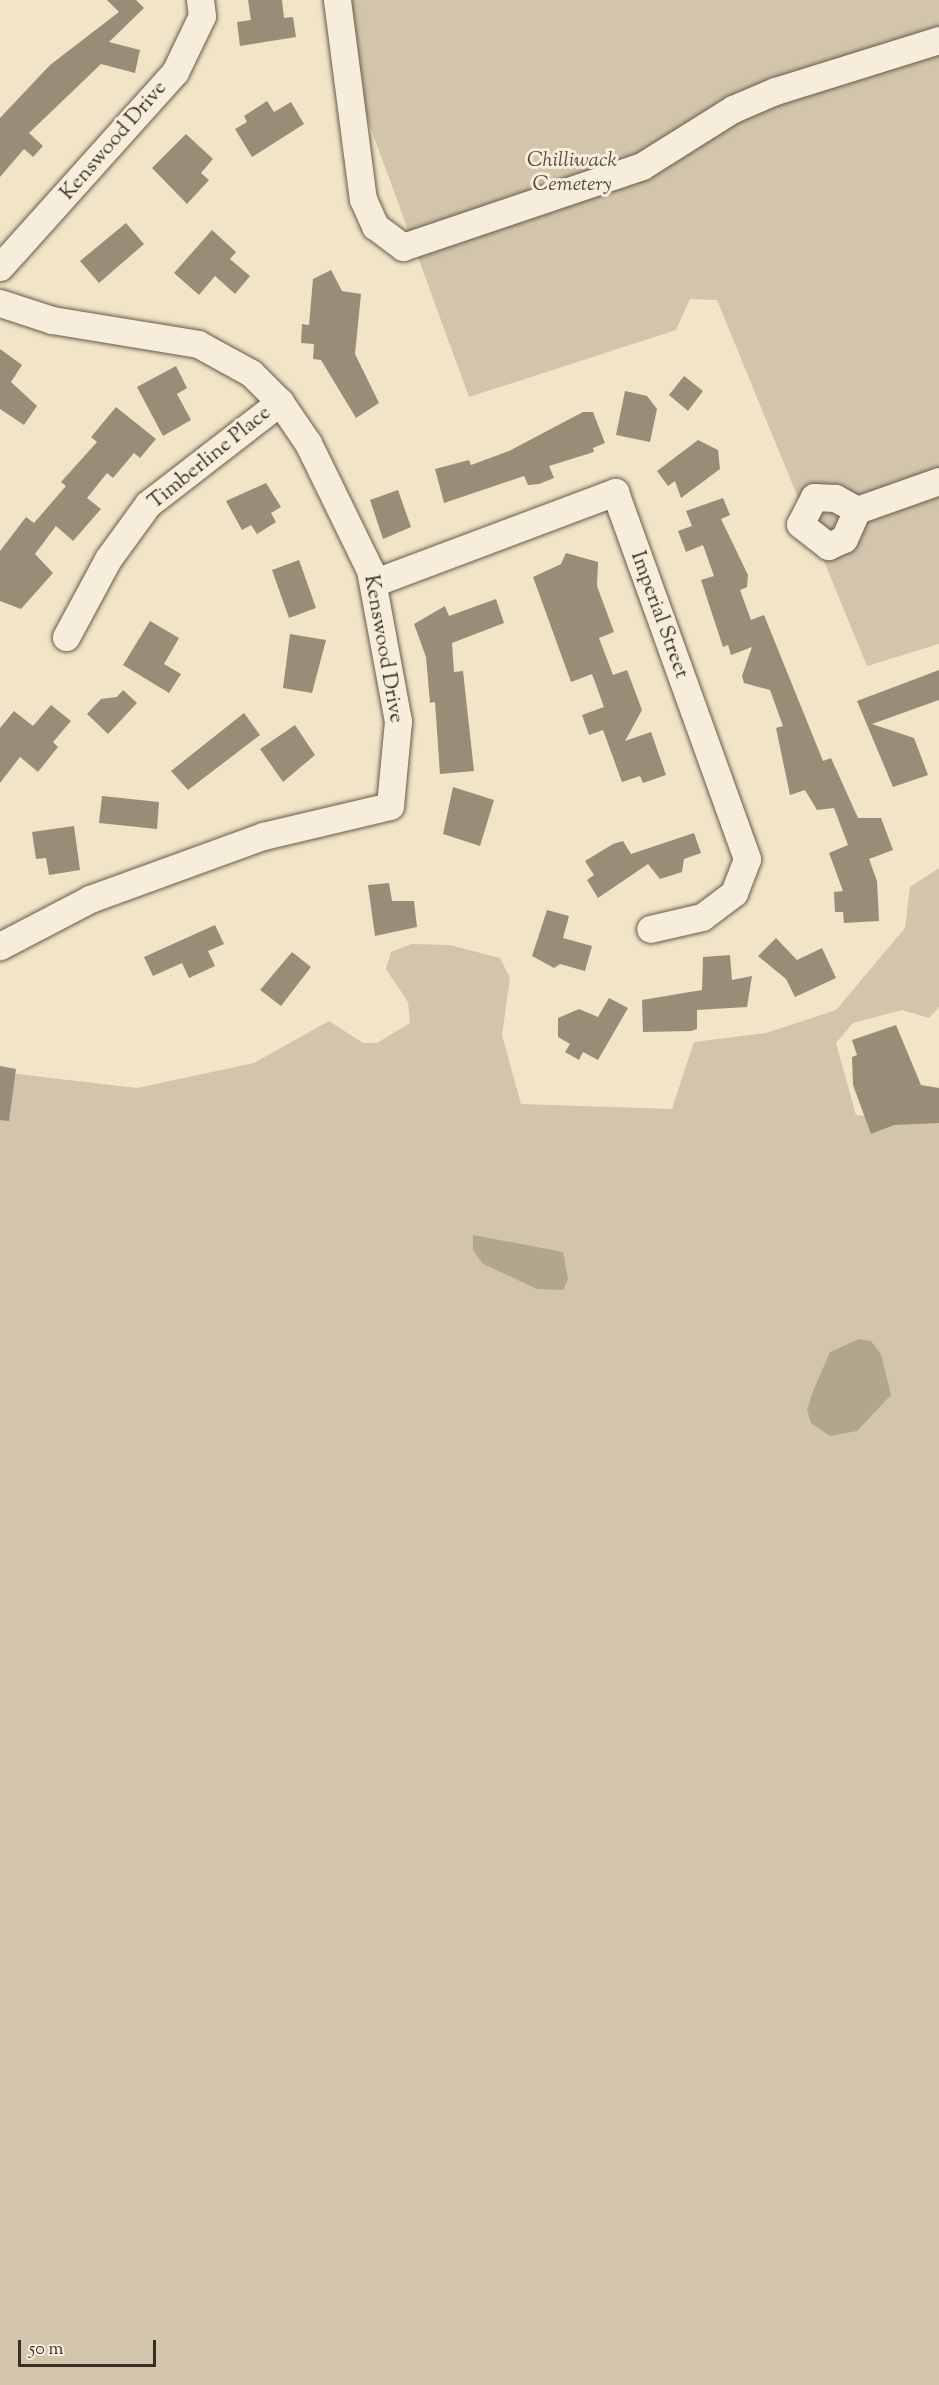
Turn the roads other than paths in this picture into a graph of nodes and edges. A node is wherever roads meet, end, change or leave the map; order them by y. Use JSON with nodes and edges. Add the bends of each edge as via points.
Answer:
{"nodes":[{"id":1,"x":200,"y":0,"type":"edge"},
{"id":2,"x":337,"y":0,"type":"edge"},
{"id":3,"x":939,"y":40,"type":"edge"},
{"id":4,"x":0,"y":267,"type":"edge"},
{"id":5,"x":0,"y":303,"type":"edge"},
{"id":6,"x":280,"y":402,"type":"junction"},
{"id":7,"x":939,"y":481,"type":"edge"},
{"id":8,"x":857,"y":510,"type":"dead end"},
{"id":9,"x":373,"y":583,"type":"junction"},
{"id":10,"x":66,"y":637,"type":"dead end"},
{"id":11,"x":650,"y":929,"type":"dead end"},
{"id":12,"x":0,"y":946,"type":"edge"}],
"edges":[{"from":1,"to":4,"type":"street","name":"Kenswood Drive","via":[[202,16],[174,72]]},
{"from":2,"to":3,"type":"street","via":[[363,199],[375,226],[403,248],[642,166],[724,114],[775,91]]},
{"from":5,"to":6,"type":"street","name":"Kenswood Drive","via":[[52,320],[198,344],[251,374]]},
{"from":6,"to":9,"type":"street","name":"Kenswood Drive","via":[[308,443]]},
{"from":6,"to":10,"type":"street","name":"Timberline Place","via":[[148,504],[108,559]]},
{"from":7,"to":8,"type":"street"},
{"from":9,"to":11,"type":"street","name":"Imperial Street","via":[[615,492],[747,859],[734,893],[702,917]]},
{"from":9,"to":12,"type":"street","name":"Kenswood Drive","via":[[398,721],[390,806],[263,836],[90,899]]}]}
